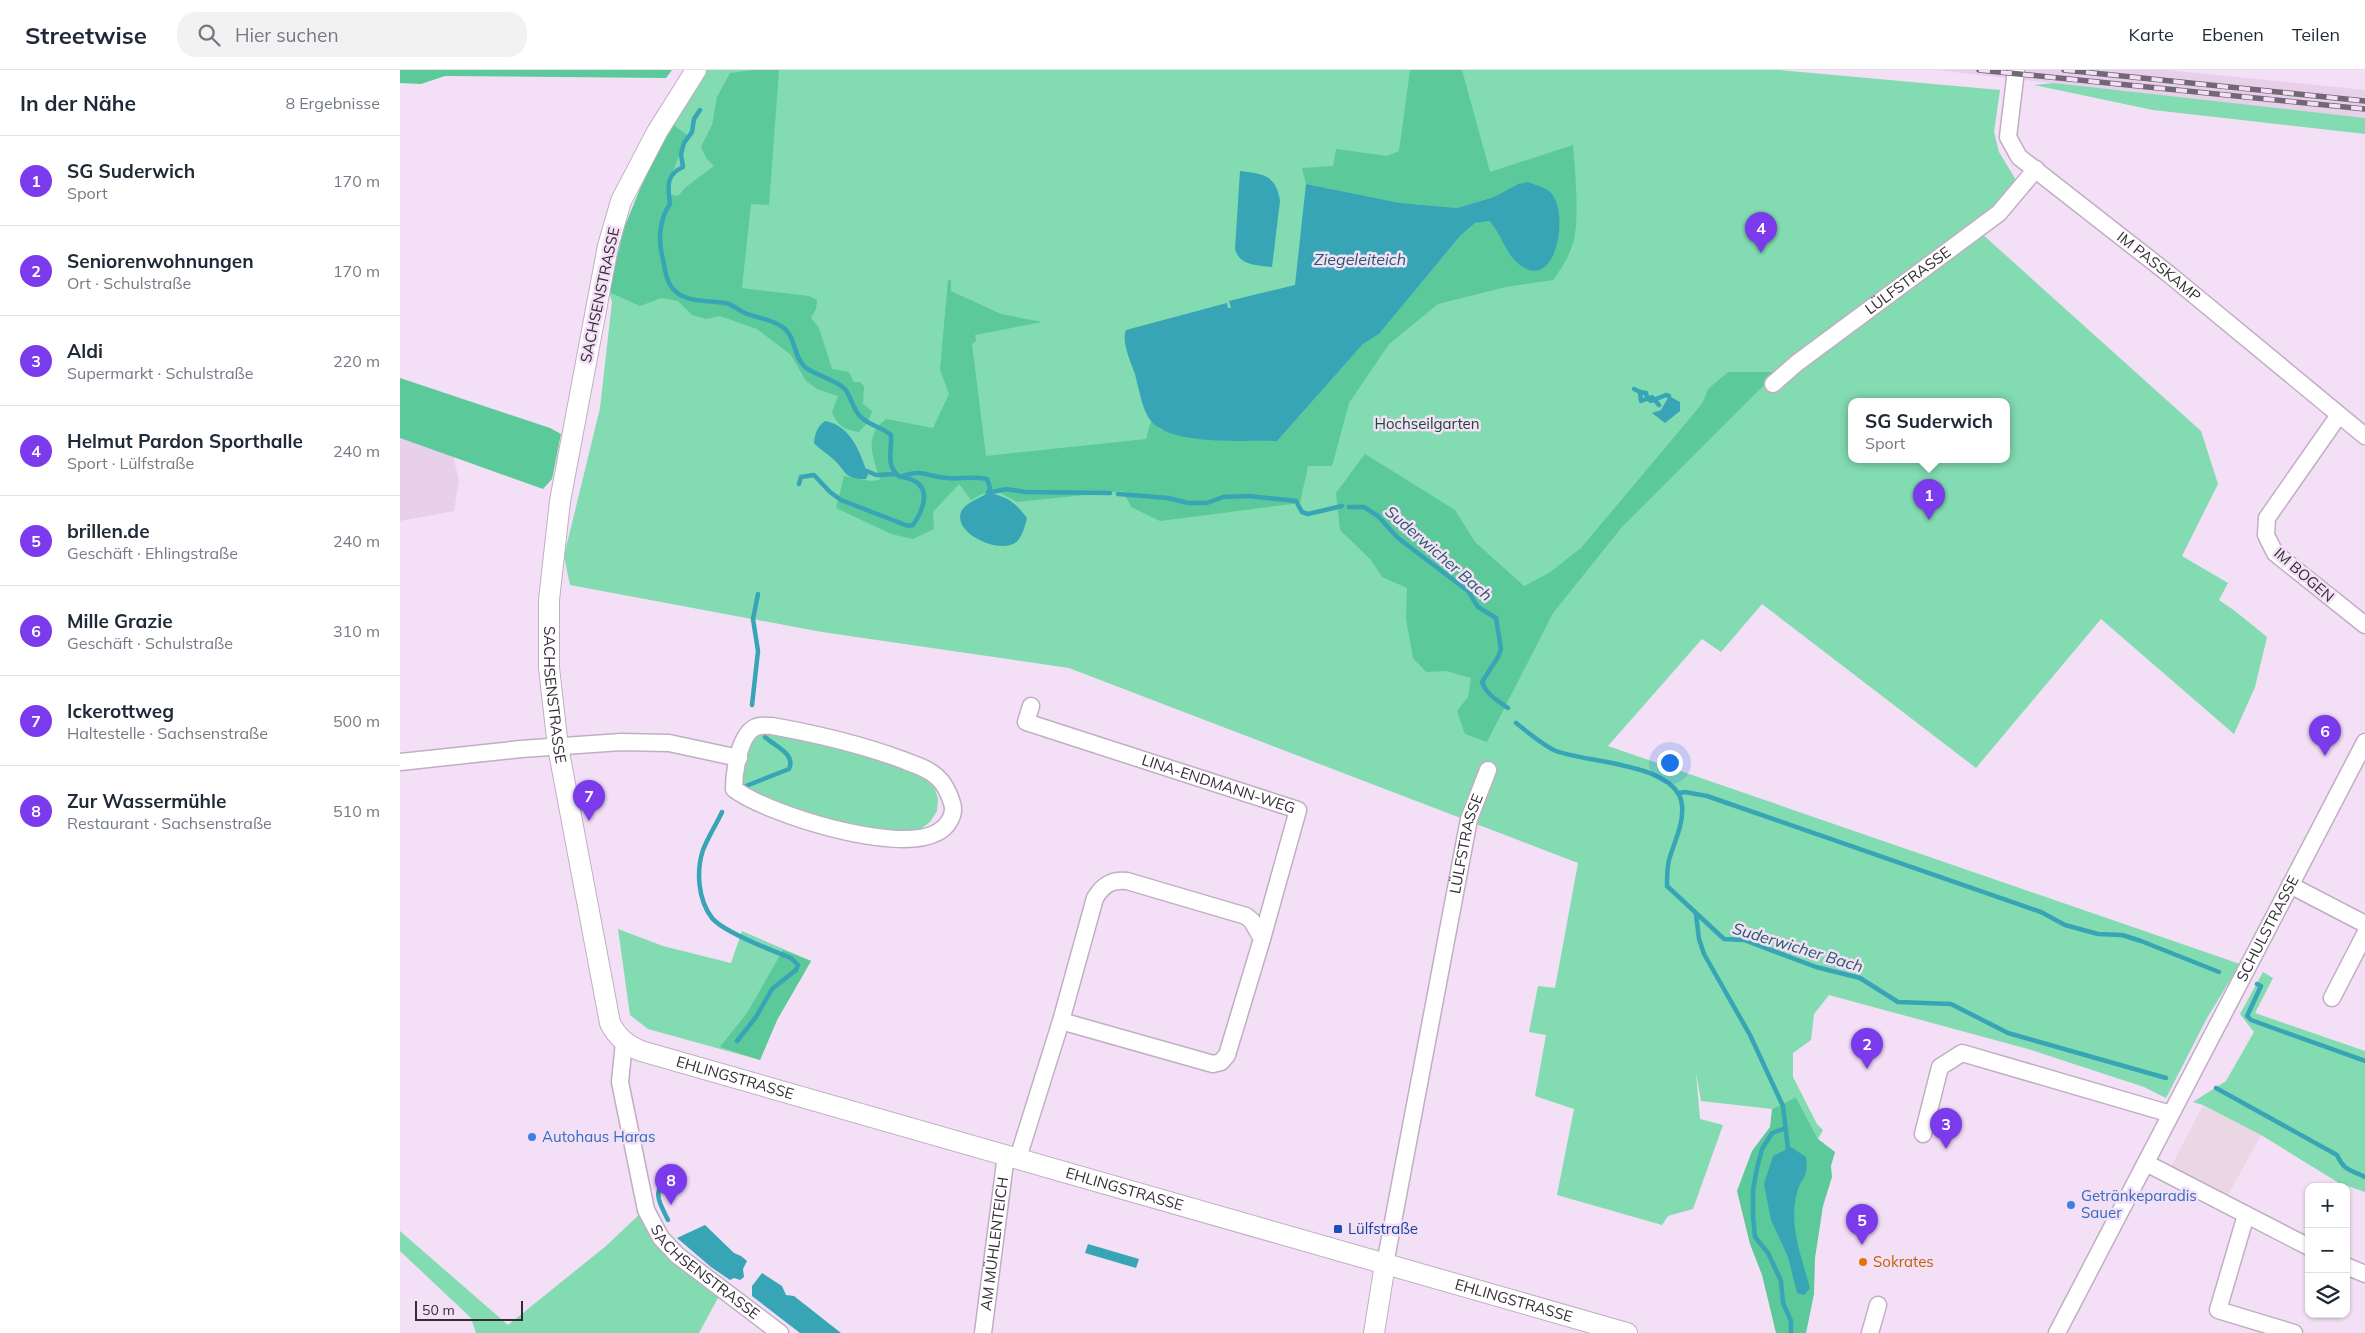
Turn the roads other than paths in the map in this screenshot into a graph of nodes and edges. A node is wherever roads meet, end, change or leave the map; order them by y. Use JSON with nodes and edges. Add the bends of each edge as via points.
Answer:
{"nodes":[{"id":1,"x":696,"y":70,"type":"edge"},
{"id":2,"x":2016,"y":70,"type":"edge"},
{"id":3,"x":2036,"y":169,"type":"junction"},
{"id":4,"x":1773,"y":384,"type":"dead end"},
{"id":5,"x":2339,"y":415,"type":"junction"},
{"id":6,"x":2365,"y":436,"type":"edge"},
{"id":7,"x":2365,"y":625,"type":"edge"},
{"id":8,"x":1031,"y":706,"type":"dead end"},
{"id":9,"x":2365,"y":742,"type":"edge"},
{"id":10,"x":558,"y":747,"type":"junction"},
{"id":11,"x":738,"y":758,"type":"junction"},
{"id":12,"x":400,"y":762,"type":"edge"},
{"id":13,"x":1488,"y":770,"type":"dead end"},
{"id":14,"x":2290,"y":885,"type":"junction"},
{"id":15,"x":2365,"y":924,"type":"edge"},
{"id":16,"x":2365,"y":934,"type":"edge"},
{"id":17,"x":1262,"y":938,"type":"junction"},
{"id":18,"x":2332,"y":998,"type":"dead end"},
{"id":19,"x":1061,"y":1021,"type":"junction"},
{"id":20,"x":624,"y":1042,"type":"junction"},
{"id":21,"x":2171,"y":1114,"type":"junction"},
{"id":22,"x":1923,"y":1134,"type":"dead end"},
{"id":23,"x":1012,"y":1157,"type":"junction"},
{"id":24,"x":2146,"y":1162,"type":"junction"},
{"id":25,"x":2246,"y":1215,"type":"junction"},
{"id":26,"x":2305,"y":1245,"type":"edge"},
{"id":27,"x":1385,"y":1264,"type":"junction"},
{"id":28,"x":2350,"y":1268,"type":"edge"},
{"id":29,"x":2365,"y":1274,"type":"edge"},
{"id":30,"x":1878,"y":1305,"type":"dead end"},
{"id":31,"x":780,"y":1333,"type":"edge"},
{"id":32,"x":983,"y":1333,"type":"edge"},
{"id":33,"x":1374,"y":1333,"type":"edge"},
{"id":34,"x":1627,"y":1333,"type":"edge"},
{"id":35,"x":1870,"y":1333,"type":"edge"},
{"id":36,"x":2057,"y":1333,"type":"edge"},
{"id":37,"x":2294,"y":1333,"type":"edge"}],
"edges":[{"from":1,"to":10,"type":"street","name":"SACHSENSTRASSE","via":[[657,132],[626,192],[608,246],[560,501],[549,600],[549,668]]},
{"from":2,"to":3,"type":"street","name":"IM PASSKAMP","via":[[2008,137],[2019,157]]},
{"from":3,"to":4,"type":"street","name":"LÜLFSTRASSE","via":[[2000,213]]},
{"from":3,"to":5,"type":"street","name":"IM PASSKAMP"},
{"from":5,"to":6,"type":"street","name":"IM PASSKAMP"},
{"from":5,"to":7,"type":"street","name":"IM BOGEN","via":[[2267,518],[2266,535],[2275,554]]},
{"from":8,"to":17,"type":"street","name":"LINA-ENDMANN-WEG","via":[[1026,722],[1298,810]]},
{"from":9,"to":14,"type":"street","name":"SCHULSTRASSE"},
{"from":10,"to":11,"type":"street","via":[[622,742],[669,743]]},
{"from":10,"to":12,"type":"street","via":[[521,748]]},
{"from":10,"to":20,"type":"street","name":"SACHSENSTRASSE","via":[[610,1023]]},
{"from":11,"to":11,"type":"street","via":[[734,789],[747,798],[815,824],[894,840],[922,838],[937,833],[950,822],[953,813],[945,786],[927,770],[869,747],[823,735],[772,726],[756,727],[746,736]]},
{"from":13,"to":27,"type":"street","name":"LÜLFSTRASSE","via":[[1469,819]]},
{"from":14,"to":15,"type":"street"},
{"from":14,"to":21,"type":"street","name":"SCHULSTRASSE"},
{"from":16,"to":18,"type":"street"},
{"from":17,"to":19,"type":"street","via":[[1226,1055],[1220,1062],[1213,1064]]},
{"from":17,"to":19,"type":"street","name":"AM MÜHLENTEICH","via":[[1246,916],[1118,880],[1106,884],[1095,898]]},
{"from":19,"to":23,"type":"street","name":"AM MÜHLENTEICH"},
{"from":20,"to":23,"type":"street","name":"EHLINGSTRASSE","via":[[648,1053]]},
{"from":20,"to":31,"type":"street","name":"SACHSENSTRASSE","via":[[620,1082],[646,1210],[666,1244],[677,1255]]},
{"from":21,"to":22,"type":"street","via":[[1962,1053],[1940,1067]]},
{"from":21,"to":24,"type":"street","name":"SCHULSTRASSE"},
{"from":23,"to":27,"type":"street","name":"EHLINGSTRASSE"},
{"from":23,"to":32,"type":"street","name":"AM MÜHLENTEICH"},
{"from":24,"to":25,"type":"street"},
{"from":24,"to":36,"type":"street","name":"SCHULSTRASSE"},
{"from":25,"to":26,"type":"street"},
{"from":25,"to":37,"type":"street","via":[[2218,1310]]},
{"from":27,"to":33,"type":"street","name":"LÜLFSTRASSE"},
{"from":27,"to":34,"type":"street","name":"EHLINGSTRASSE"},
{"from":28,"to":29,"type":"street"},
{"from":30,"to":35,"type":"street"}]}
